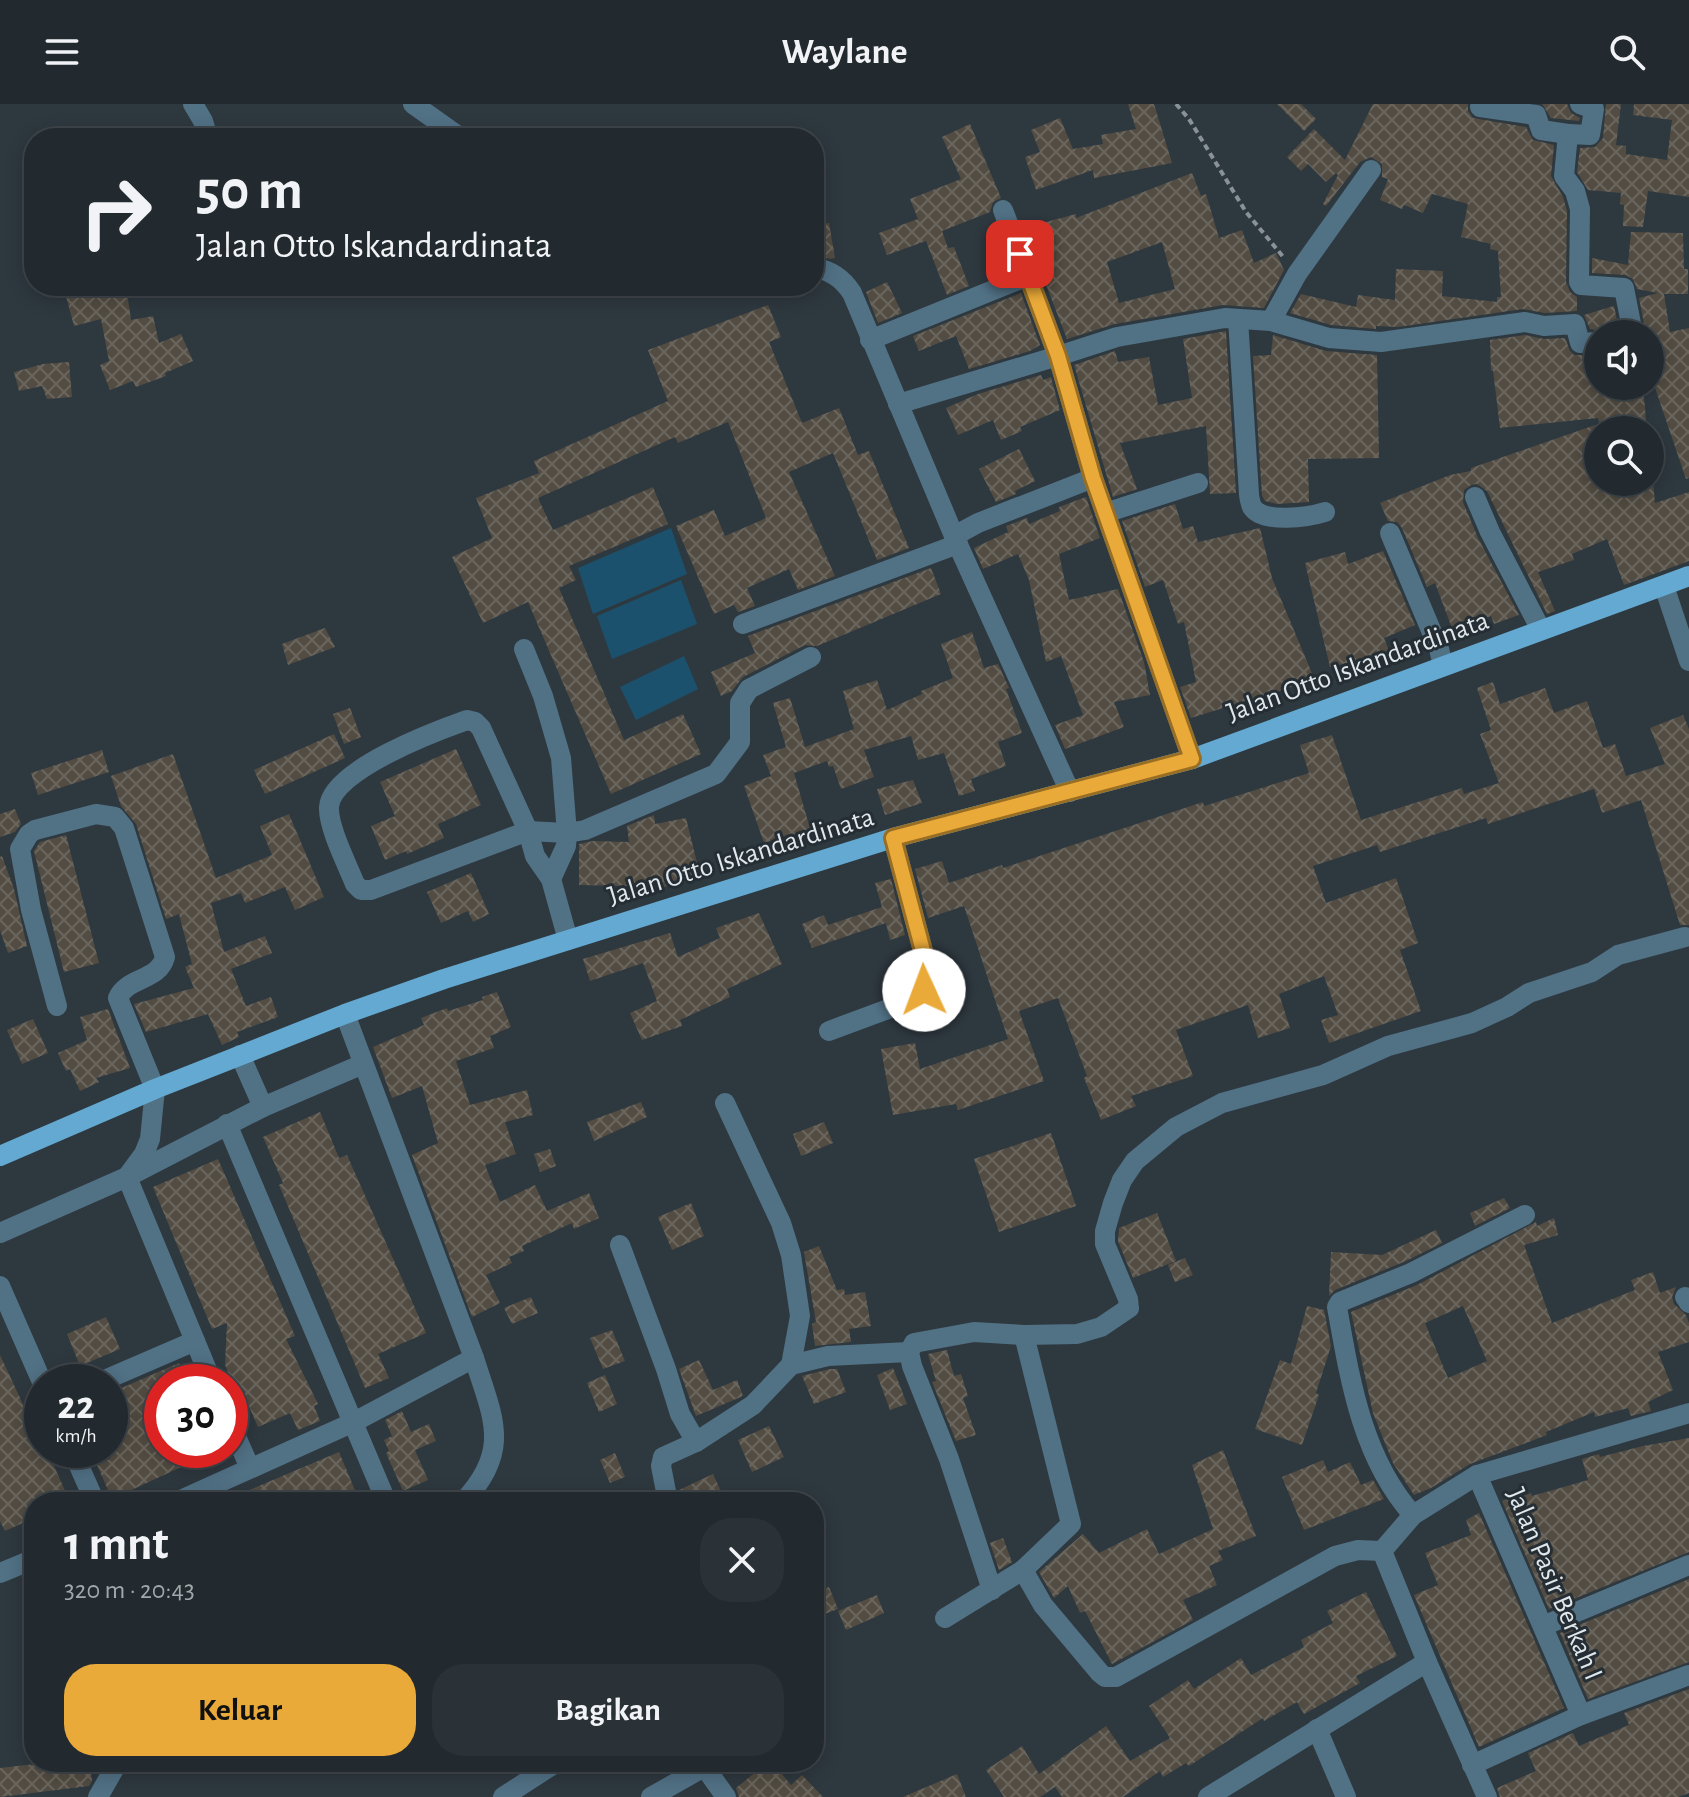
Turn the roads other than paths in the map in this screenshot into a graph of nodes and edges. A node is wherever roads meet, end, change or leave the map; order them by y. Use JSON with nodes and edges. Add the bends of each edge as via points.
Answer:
{"nodes":[{"id":1,"x":193,"y":104,"type":"edge"},
{"id":2,"x":413,"y":104,"type":"edge"},
{"id":3,"x":1580,"y":104,"type":"edge"},
{"id":4,"x":1480,"y":107,"type":"dead end"},
{"id":5,"x":205,"y":128,"type":"edge"},
{"id":6,"x":447,"y":128,"type":"edge"},
{"id":7,"x":1568,"y":134,"type":"junction"},
{"id":8,"x":1371,"y":170,"type":"dead end"},
{"id":9,"x":1003,"y":210,"type":"dead end"},
{"id":10,"x":824,"y":271,"type":"edge"},
{"id":11,"x":1028,"y":276,"type":"junction"},
{"id":12,"x":1238,"y":319,"type":"junction"},
{"id":13,"x":1630,"y":320,"type":"edge"},
{"id":14,"x":1271,"y":321,"type":"junction"},
{"id":15,"x":870,"y":340,"type":"junction"},
{"id":16,"x":1584,"y":343,"type":"edge"},
{"id":17,"x":1058,"y":356,"type":"junction"},
{"id":18,"x":898,"y":404,"type":"junction"},
{"id":19,"x":1093,"y":478,"type":"junction"},
{"id":20,"x":1198,"y":483,"type":"dead end"},
{"id":21,"x":1475,"y":497,"type":"dead end"},
{"id":22,"x":1325,"y":512,"type":"dead end"},
{"id":23,"x":1105,"y":513,"type":"junction"},
{"id":24,"x":1390,"y":533,"type":"dead end"},
{"id":25,"x":956,"y":540,"type":"junction"},
{"id":26,"x":1689,"y":576,"type":"edge"},
{"id":27,"x":1664,"y":586,"type":"junction"},
{"id":28,"x":743,"y":624,"type":"dead end"},
{"id":29,"x":1541,"y":630,"type":"junction"},
{"id":30,"x":524,"y":649,"type":"dead end"},
{"id":31,"x":811,"y":657,"type":"dead end"},
{"id":32,"x":1689,"y":661,"type":"edge"},
{"id":33,"x":1443,"y":665,"type":"junction"},
{"id":34,"x":1192,"y":759,"type":"junction"},
{"id":35,"x":1070,"y":792,"type":"junction"},
{"id":36,"x":528,"y":831,"type":"junction"},
{"id":37,"x":567,"y":833,"type":"junction"},
{"id":38,"x":893,"y":838,"type":"junction"},
{"id":39,"x":551,"y":879,"type":"junction"},
{"id":40,"x":1685,"y":937,"type":"dead end"},
{"id":41,"x":568,"y":940,"type":"junction"},
{"id":42,"x":57,"y":1006,"type":"dead end"},
{"id":43,"x":345,"y":1014,"type":"junction"},
{"id":44,"x":829,"y":1031,"type":"dead end"},
{"id":45,"x":240,"y":1055,"type":"junction"},
{"id":46,"x":363,"y":1064,"type":"junction"},
{"id":47,"x":155,"y":1089,"type":"junction"},
{"id":48,"x":725,"y":1103,"type":"dead end"},
{"id":49,"x":263,"y":1107,"type":"junction"},
{"id":50,"x":227,"y":1124,"type":"junction"},
{"id":51,"x":0,"y":1156,"type":"edge"},
{"id":52,"x":127,"y":1177,"type":"junction"},
{"id":53,"x":1525,"y":1215,"type":"dead end"},
{"id":54,"x":0,"y":1233,"type":"edge"},
{"id":55,"x":620,"y":1245,"type":"dead end"},
{"id":56,"x":0,"y":1286,"type":"edge"},
{"id":57,"x":1024,"y":1335,"type":"junction"},
{"id":58,"x":195,"y":1341,"type":"junction"},
{"id":59,"x":909,"y":1352,"type":"junction"},
{"id":60,"x":474,"y":1358,"type":"junction"},
{"id":61,"x":34,"y":1364,"type":"edge"},
{"id":62,"x":205,"y":1364,"type":"edge"},
{"id":63,"x":791,"y":1365,"type":"junction"},
{"id":64,"x":128,"y":1370,"type":"edge"},
{"id":65,"x":1689,"y":1413,"type":"edge"},
{"id":66,"x":354,"y":1422,"type":"junction"},
{"id":67,"x":696,"y":1442,"type":"junction"},
{"id":68,"x":248,"y":1464,"type":"edge"},
{"id":69,"x":80,"y":1468,"type":"edge"},
{"id":70,"x":250,"y":1468,"type":"junction"},
{"id":71,"x":1477,"y":1475,"type":"junction"},
{"id":72,"x":91,"y":1492,"type":"edge"},
{"id":73,"x":198,"y":1492,"type":"edge"},
{"id":74,"x":382,"y":1492,"type":"edge"},
{"id":75,"x":470,"y":1492,"type":"edge"},
{"id":76,"x":666,"y":1492,"type":"edge"},
{"id":77,"x":1413,"y":1515,"type":"junction"},
{"id":78,"x":1382,"y":1551,"type":"junction"},
{"id":79,"x":24,"y":1563,"type":"edge"},
{"id":80,"x":1689,"y":1565,"type":"edge"},
{"id":81,"x":1023,"y":1570,"type":"junction"},
{"id":82,"x":1,"y":1571,"type":"edge"},
{"id":83,"x":992,"y":1590,"type":"junction"},
{"id":84,"x":945,"y":1618,"type":"dead end"},
{"id":85,"x":1543,"y":1626,"type":"junction"},
{"id":86,"x":1427,"y":1662,"type":"junction"},
{"id":87,"x":1689,"y":1675,"type":"edge"},
{"id":88,"x":1581,"y":1715,"type":"junction"},
{"id":89,"x":1317,"y":1729,"type":"junction"},
{"id":90,"x":1472,"y":1765,"type":"junction"},
{"id":91,"x":112,"y":1772,"type":"edge"},
{"id":92,"x":542,"y":1772,"type":"edge"},
{"id":93,"x":690,"y":1772,"type":"edge"},
{"id":94,"x":709,"y":1772,"type":"edge"},
{"id":95,"x":1219,"y":1794,"type":"edge"},
{"id":96,"x":98,"y":1797,"type":"edge"},
{"id":97,"x":503,"y":1797,"type":"edge"},
{"id":98,"x":651,"y":1797,"type":"edge"},
{"id":99,"x":726,"y":1797,"type":"edge"},
{"id":100,"x":1346,"y":1797,"type":"edge"},
{"id":101,"x":1487,"y":1797,"type":"edge"}],
"edges":[{"from":1,"to":5,"type":"street"},
{"from":2,"to":6,"type":"street"},
{"from":3,"to":7,"type":"street","via":[[1594,109],[1590,135]]},
{"from":4,"to":7,"type":"street","via":[[1536,115],[1541,130]]},
{"from":7,"to":13,"type":"street","via":[[1564,176],[1580,209],[1579,282],[1624,288]]},
{"from":8,"to":14,"type":"street","via":[[1297,274]]},
{"from":9,"to":11,"type":"street"},
{"from":10,"to":15,"type":"street","via":[[847,285]]},
{"from":11,"to":15,"type":"street"},
{"from":11,"to":17,"type":"street"},
{"from":12,"to":14,"type":"street"},
{"from":12,"to":17,"type":"street","via":[[1117,337]]},
{"from":12,"to":22,"type":"street","via":[[1252,507],[1277,517],[1307,518]]},
{"from":14,"to":16,"type":"street","via":[[1329,338],[1381,342],[1525,322],[1575,324]]},
{"from":15,"to":18,"type":"street"},
{"from":17,"to":18,"type":"street"},
{"from":17,"to":19,"type":"street"},
{"from":18,"to":25,"type":"street"},
{"from":19,"to":23,"type":"street"},
{"from":19,"to":25,"type":"street","via":[[978,523]]},
{"from":20,"to":23,"type":"street"},
{"from":21,"to":29,"type":"street"},
{"from":23,"to":34,"type":"street"},
{"from":24,"to":33,"type":"street"},
{"from":25,"to":28,"type":"street"},
{"from":25,"to":35,"type":"street"},
{"from":26,"to":27,"type":"main road","name":"Jalan Otto Iskandardinata"},
{"from":27,"to":29,"type":"main road","name":"Jalan Otto Iskandardinata"},
{"from":27,"to":32,"type":"street"},
{"from":29,"to":33,"type":"main road","name":"Jalan Otto Iskandardinata"},
{"from":30,"to":37,"type":"street","via":[[561,758]]},
{"from":31,"to":37,"type":"street","via":[[743,695],[740,742],[716,774],[602,824]]},
{"from":33,"to":34,"type":"main road","name":"Jalan Otto Iskandardinata"},
{"from":34,"to":35,"type":"main road","name":"Jalan Otto Iskandardinata"},
{"from":35,"to":38,"type":"main road","name":"Jalan Otto Iskandardinata"},
{"from":36,"to":36,"type":"street","via":[[365,890],[355,884],[329,807],[334,792],[384,755],[467,720],[481,728]]},
{"from":36,"to":37,"type":"street"},
{"from":36,"to":39,"type":"street","via":[[535,856]]},
{"from":37,"to":39,"type":"street"},
{"from":38,"to":41,"type":"main road","name":"Jalan Otto Iskandardinata"},
{"from":38,"to":44,"type":"street","via":[[927,966],[924,990]]},
{"from":39,"to":41,"type":"street"},
{"from":40,"to":57,"type":"street","via":[[1618,955],[1592,972],[1538,989],[1472,1023],[1388,1046],[1323,1075],[1222,1103],[1176,1127],[1135,1161],[1122,1180],[1105,1231],[1109,1258],[1129,1308],[1101,1327],[1077,1334]]},
{"from":41,"to":43,"type":"main road","name":"Jalan Otto Iskandardinata"},
{"from":42,"to":47,"type":"street","via":[[20,849],[29,834],[44,826],[109,815],[124,828],[164,950],[163,965],[125,987],[118,998]]},
{"from":43,"to":45,"type":"main road","name":"Jalan Otto Iskandardinata"},
{"from":43,"to":46,"type":"street"},
{"from":45,"to":47,"type":"main road","name":"Jalan Otto Iskandardinata"},
{"from":45,"to":49,"type":"street"},
{"from":46,"to":49,"type":"street"},
{"from":46,"to":60,"type":"street"},
{"from":47,"to":51,"type":"main road","name":"Jalan Otto Iskandardinata"},
{"from":47,"to":52,"type":"street","via":[[150,1139]]},
{"from":48,"to":63,"type":"street","via":[[791,1255],[800,1316]]},
{"from":49,"to":50,"type":"street"},
{"from":50,"to":52,"type":"street"},
{"from":50,"to":66,"type":"street"},
{"from":52,"to":54,"type":"street"},
{"from":52,"to":58,"type":"street"},
{"from":53,"to":77,"type":"street","via":[[1338,1304],[1363,1424],[1382,1472]]},
{"from":55,"to":67,"type":"street","via":[[680,1414]]},
{"from":56,"to":61,"type":"street"},
{"from":57,"to":59,"type":"street","via":[[974,1332],[938,1337],[914,1343]]},
{"from":57,"to":81,"type":"street","via":[[1071,1524]]},
{"from":58,"to":62,"type":"street"},
{"from":58,"to":64,"type":"street"},
{"from":59,"to":63,"type":"street","via":[[828,1356]]},
{"from":59,"to":83,"type":"street"},
{"from":60,"to":66,"type":"street"},
{"from":60,"to":75,"type":"street","via":[[496,1440],[490,1463]]},
{"from":63,"to":67,"type":"street","via":[[753,1405]]},
{"from":65,"to":71,"type":"street"},
{"from":66,"to":70,"type":"street"},
{"from":66,"to":74,"type":"street"},
{"from":67,"to":76,"type":"street","via":[[663,1457]]},
{"from":68,"to":70,"type":"street"},
{"from":69,"to":72,"type":"street"},
{"from":70,"to":73,"type":"street"},
{"from":71,"to":77,"type":"street"},
{"from":71,"to":85,"type":"street","name":"Jalan Pasir Berkah I"},
{"from":77,"to":78,"type":"street"},
{"from":78,"to":81,"type":"street","via":[[1335,1556],[1111,1678],[1100,1673],[1043,1605]]},
{"from":78,"to":86,"type":"street"},
{"from":79,"to":82,"type":"street"},
{"from":80,"to":85,"type":"street"},
{"from":81,"to":83,"type":"street"},
{"from":83,"to":84,"type":"street"},
{"from":85,"to":88,"type":"street","name":"Jalan Pasir Berkah I"},
{"from":86,"to":89,"type":"street"},
{"from":86,"to":90,"type":"street"},
{"from":87,"to":88,"type":"street"},
{"from":88,"to":90,"type":"street"},
{"from":89,"to":95,"type":"street"},
{"from":89,"to":100,"type":"street"},
{"from":90,"to":101,"type":"street"},
{"from":91,"to":96,"type":"street"},
{"from":92,"to":97,"type":"street"},
{"from":93,"to":98,"type":"street"},
{"from":94,"to":99,"type":"street"}]}
